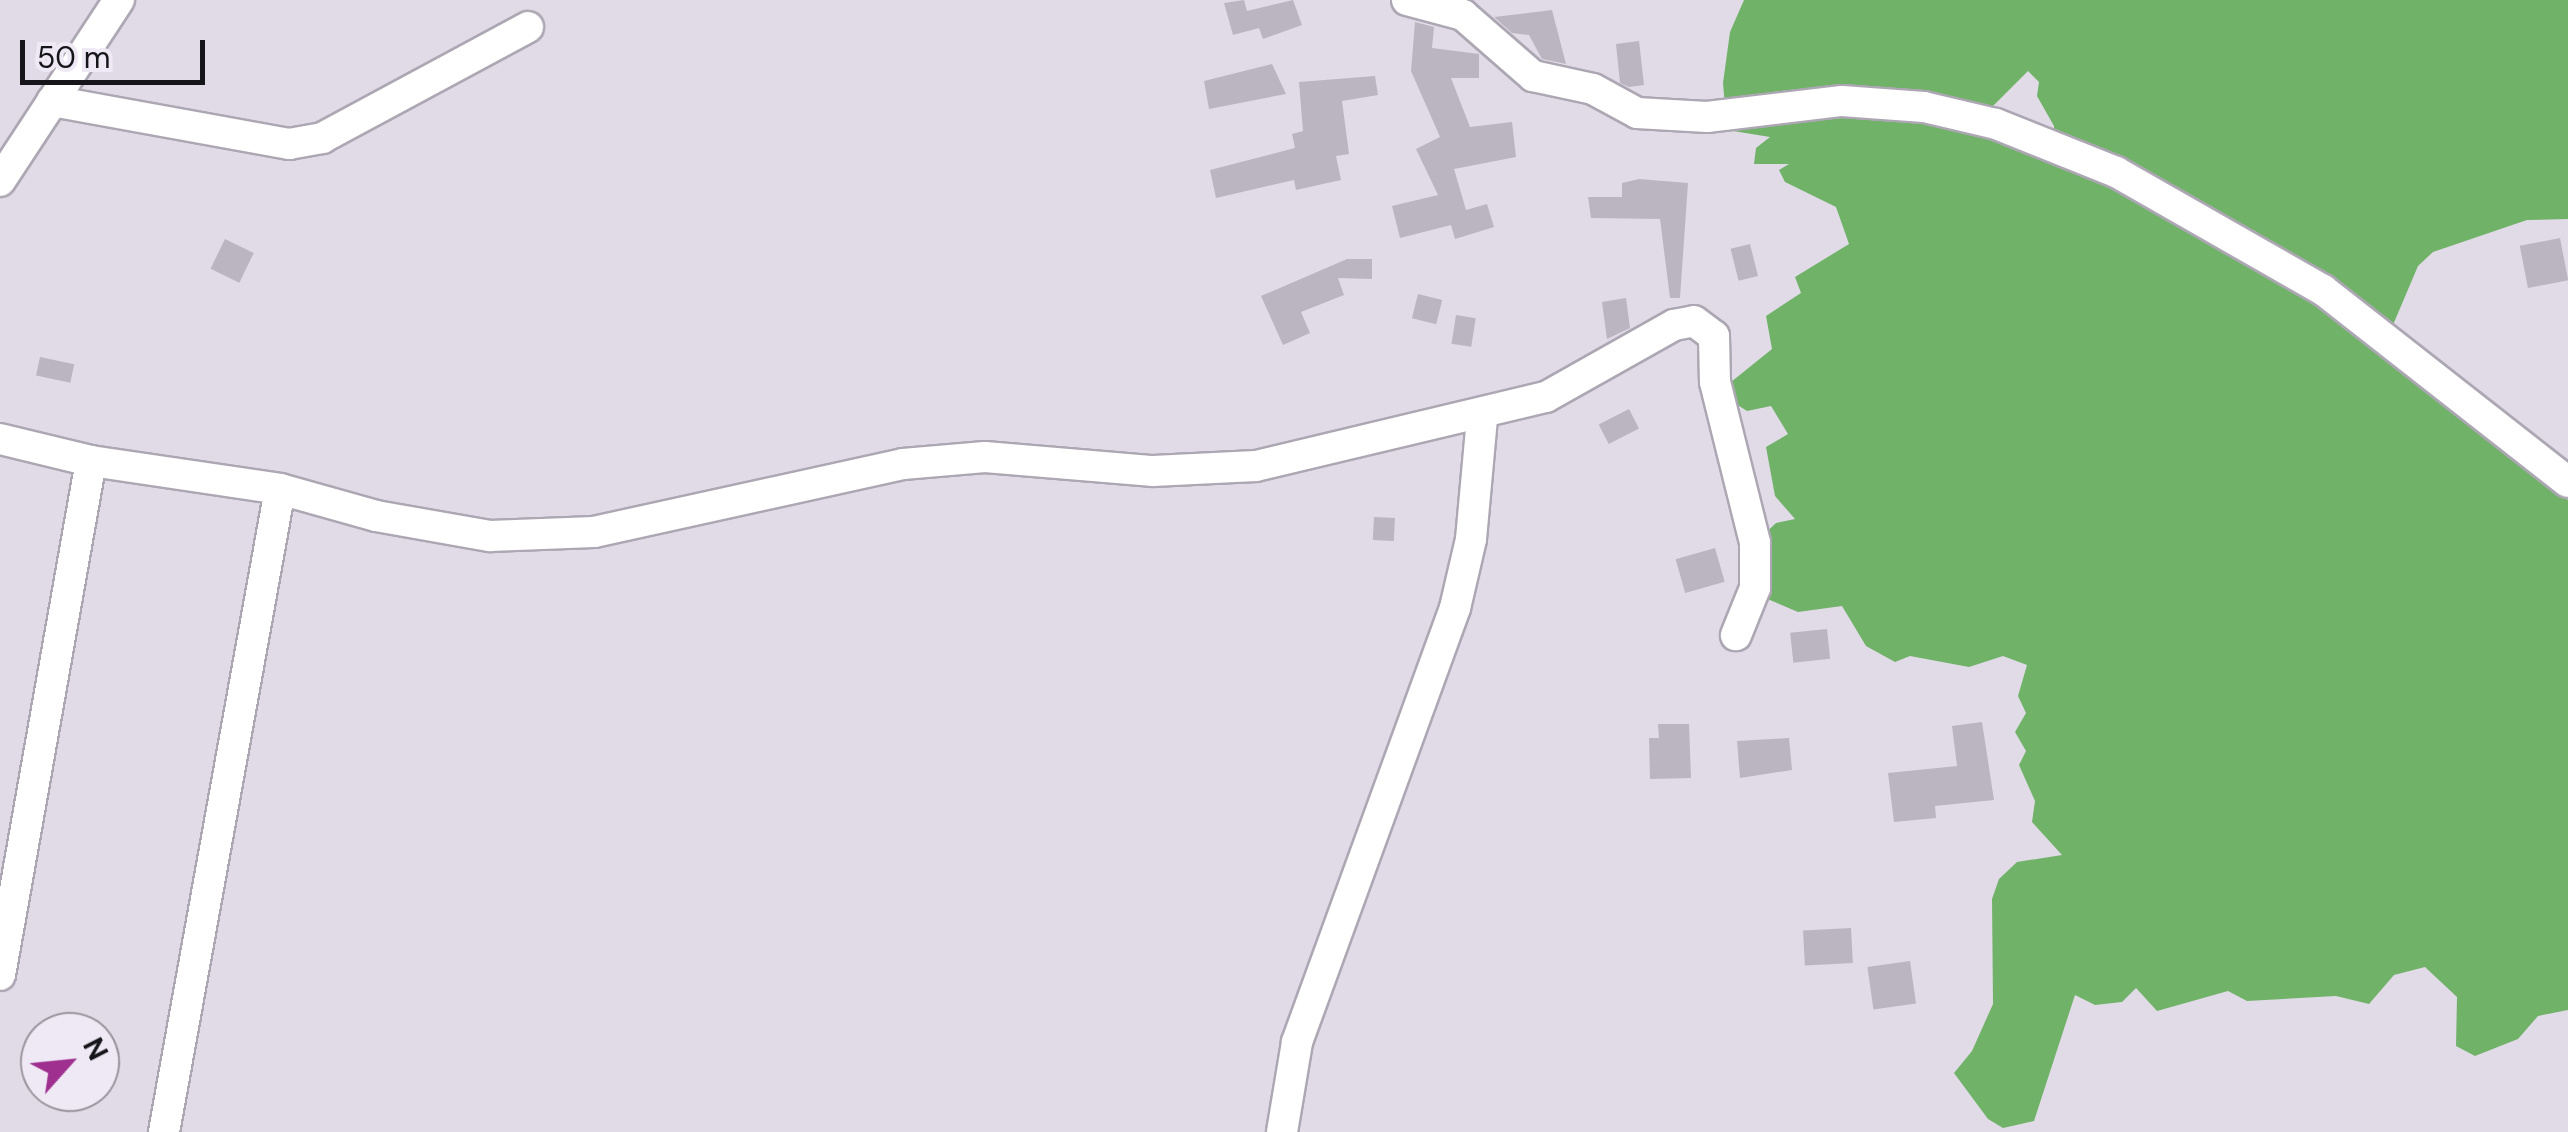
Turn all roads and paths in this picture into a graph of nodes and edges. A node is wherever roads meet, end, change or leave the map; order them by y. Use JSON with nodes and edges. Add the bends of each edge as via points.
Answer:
{"nodes":[{"id":1,"x":119,"y":0,"type":"edge"},
{"id":2,"x":1407,"y":0,"type":"edge"},
{"id":3,"x":528,"y":27,"type":"dead end"},
{"id":4,"x":52,"y":101,"type":"junction"},
{"id":5,"x":0,"y":181,"type":"edge"},
{"id":6,"x":1482,"y":417,"type":"junction"},
{"id":7,"x":0,"y":439,"type":"edge"},
{"id":8,"x":91,"y":461,"type":"junction"},
{"id":9,"x":2568,"y":482,"type":"edge"},
{"id":10,"x":280,"y":488,"type":"junction"},
{"id":11,"x":1736,"y":635,"type":"dead end"},
{"id":12,"x":0,"y":975,"type":"edge"},
{"id":13,"x":164,"y":1132,"type":"edge"},
{"id":14,"x":1282,"y":1132,"type":"edge"}],
"edges":[{"from":1,"to":4,"type":"street"},
{"from":2,"to":9,"type":"street","via":[[1462,15],[1533,76],[1593,90],[1637,114],[1707,117],[1842,101],[1924,106],[1996,124],[2116,172],[2323,290]]},
{"from":3,"to":4,"type":"street","via":[[322,138],[290,144]]},
{"from":4,"to":5,"type":"street"},
{"from":6,"to":10,"type":"street","via":[[1256,466],[1153,471],[985,457],[903,464],[594,532],[490,536],[376,516]]},
{"from":6,"to":11,"type":"street","via":[[1546,397],[1674,325],[1707,326],[1755,544],[1755,588]]},
{"from":6,"to":14,"type":"street","via":[[1472,539],[1455,608],[1297,1042]]},
{"from":7,"to":8,"type":"street"},
{"from":8,"to":10,"type":"street"},
{"from":8,"to":12,"type":"street"},
{"from":10,"to":13,"type":"street"}]}
